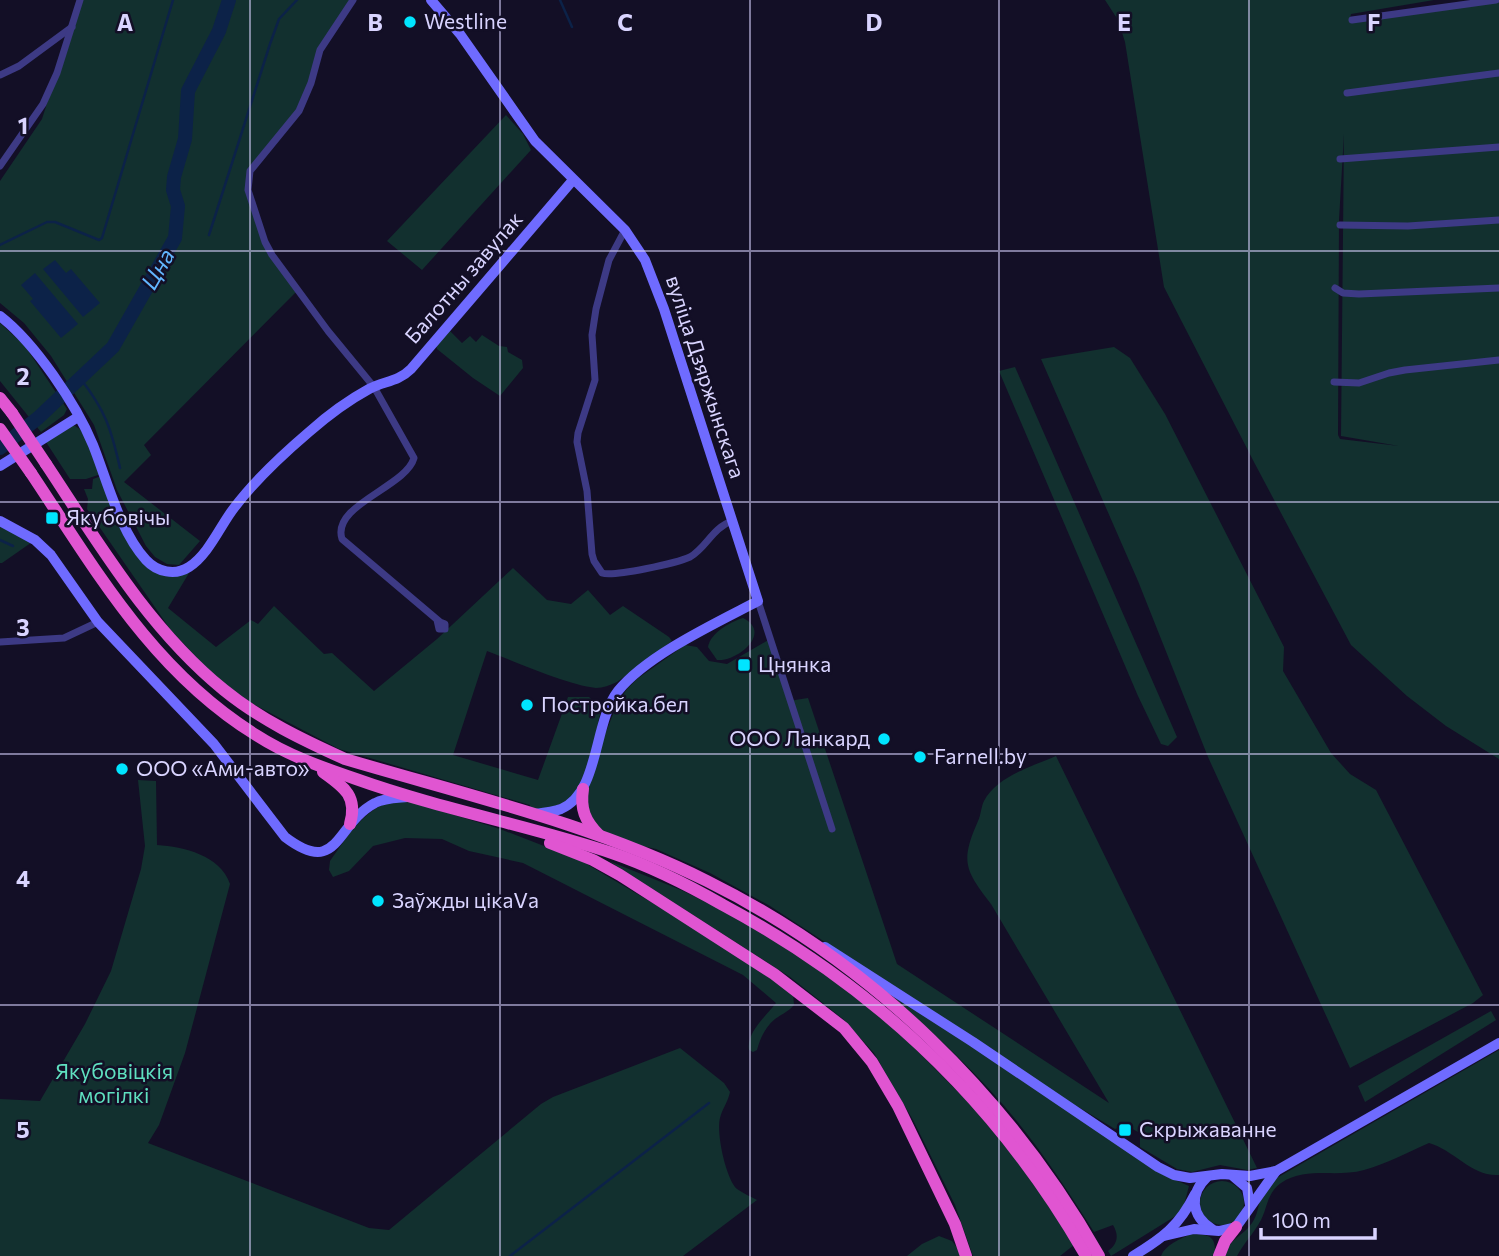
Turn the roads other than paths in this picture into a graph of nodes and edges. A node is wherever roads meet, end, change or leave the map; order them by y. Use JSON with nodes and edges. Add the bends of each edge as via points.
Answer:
{"nodes":[{"id":1,"x":80,"y":0,"type":"edge"},
{"id":2,"x":353,"y":0,"type":"edge"},
{"id":3,"x":431,"y":0,"type":"edge"},
{"id":4,"x":1496,"y":0,"type":"edge"},
{"id":5,"x":1352,"y":20,"type":"dead end"},
{"id":6,"x":72,"y":26,"type":"junction"},
{"id":7,"x":1499,"y":73,"type":"edge"},
{"id":8,"x":0,"y":75,"type":"edge"},
{"id":9,"x":1347,"y":93,"type":"dead end"},
{"id":10,"x":1499,"y":148,"type":"edge"},
{"id":11,"x":1340,"y":159,"type":"dead end"},
{"id":12,"x":0,"y":166,"type":"edge"},
{"id":13,"x":573,"y":180,"type":"junction"},
{"id":14,"x":1499,"y":220,"type":"edge"},
{"id":15,"x":1340,"y":225,"type":"dead end"},
{"id":16,"x":625,"y":230,"type":"junction"},
{"id":17,"x":1335,"y":288,"type":"dead end"},
{"id":18,"x":1499,"y":288,"type":"edge"},
{"id":19,"x":0,"y":316,"type":"edge"},
{"id":20,"x":1499,"y":360,"type":"edge"},
{"id":21,"x":1334,"y":382,"type":"dead end"},
{"id":22,"x":374,"y":387,"type":"junction"},
{"id":23,"x":0,"y":398,"type":"edge"},
{"id":24,"x":78,"y":417,"type":"junction"},
{"id":25,"x":0,"y":429,"type":"edge"},
{"id":26,"x":0,"y":467,"type":"edge"},
{"id":27,"x":0,"y":521,"type":"edge"},
{"id":28,"x":732,"y":521,"type":"junction"},
{"id":29,"x":758,"y":601,"type":"junction"},
{"id":30,"x":437,"y":620,"type":"dead end"},
{"id":31,"x":98,"y":622,"type":"junction"},
{"id":32,"x":0,"y":642,"type":"edge"},
{"id":33,"x":312,"y":763,"type":"junction"},
{"id":34,"x":583,"y":789,"type":"junction"},
{"id":35,"x":407,"y":797,"type":"junction"},
{"id":36,"x":467,"y":814,"type":"junction"},
{"id":37,"x":531,"y":814,"type":"junction"},
{"id":38,"x":350,"y":824,"type":"junction"},
{"id":39,"x":832,"y":829,"type":"dead end"},
{"id":40,"x":602,"y":837,"type":"junction"},
{"id":41,"x":797,"y":933,"type":"junction"},
{"id":42,"x":1499,"y":1044,"type":"edge"},
{"id":43,"x":1276,"y":1171,"type":"junction"},
{"id":44,"x":1231,"y":1175,"type":"junction"},
{"id":45,"x":1207,"y":1177,"type":"junction"},
{"id":46,"x":1195,"y":1194,"type":"junction"},
{"id":47,"x":1250,"y":1205,"type":"junction"},
{"id":48,"x":1236,"y":1227,"type":"junction"},
{"id":49,"x":1212,"y":1229,"type":"junction"},
{"id":50,"x":1164,"y":1236,"type":"junction"},
{"id":51,"x":1083,"y":1239,"type":"junction"},
{"id":52,"x":966,"y":1256,"type":"edge"},
{"id":53,"x":1086,"y":1256,"type":"edge"},
{"id":54,"x":1099,"y":1256,"type":"edge"},
{"id":55,"x":1133,"y":1256,"type":"edge"},
{"id":56,"x":1219,"y":1256,"type":"edge"}],
"edges":[{"from":1,"to":6,"type":"street"},
{"from":2,"to":22,"type":"street","via":[[320,50],[299,111],[250,171],[248,190],[265,242]]},
{"from":3,"to":13,"type":"main road","name":"вуліца Дзяржынскага","via":[[535,141]]},
{"from":4,"to":5,"type":"street"},
{"from":6,"to":8,"type":"street"},
{"from":6,"to":12,"type":"street","via":[[43,104]]},
{"from":7,"to":9,"type":"street"},
{"from":10,"to":11,"type":"street"},
{"from":13,"to":16,"type":"main road","name":"вуліца Дзяржынскага"},
{"from":13,"to":22,"type":"main road","name":"Балотны завулак","via":[[411,369],[399,379]]},
{"from":14,"to":15,"type":"street"},
{"from":16,"to":28,"type":"main road","name":"вуліца Дзяржынскага","via":[[652,276]]},
{"from":16,"to":28,"type":"street","via":[[604,274],[593,327],[595,380],[578,433],[594,561],[602,573],[614,575],[683,559]]},
{"from":17,"to":18,"type":"street","via":[[1359,294]]},
{"from":19,"to":24,"type":"main road","name":"Балотны завулак","via":[[25,340]]},
{"from":20,"to":21,"type":"street","via":[[1405,370],[1359,383]]},
{"from":22,"to":24,"type":"main road","name":"Балотны завулак","via":[[332,413],[298,442],[244,495],[195,563],[178,572],[154,567],[140,552]]},
{"from":22,"to":30,"type":"street","via":[[414,458],[405,474],[359,506],[340,532],[348,546]]},
{"from":23,"to":37,"type":"highway","bridge":true,"via":[[147,613],[226,692],[258,715],[345,759]]},
{"from":24,"to":26,"type":"main road"},
{"from":25,"to":33,"type":"highway","bridge":true,"via":[[126,615],[181,678],[257,737]]},
{"from":27,"to":31,"type":"main road","via":[[35,540],[51,555]]},
{"from":28,"to":29,"type":"main road","name":"вуліца Дзяржынскага"},
{"from":29,"to":34,"type":"main road","via":[[666,653],[621,688],[605,718]]},
{"from":29,"to":39,"type":"street","name":"вуліца Дзяржынскага"},
{"from":31,"to":32,"type":"street","via":[[64,638]]},
{"from":31,"to":38,"type":"main road","via":[[214,744],[285,837],[318,852],[334,844]]},
{"from":33,"to":35,"type":"highway"},
{"from":33,"to":38,"type":"highway","via":[[349,795],[354,813]]},
{"from":34,"to":37,"type":"main road","via":[[563,808]]},
{"from":34,"to":40,"type":"highway","via":[[585,818]]},
{"from":35,"to":36,"type":"highway"},
{"from":35,"to":38,"type":"main road","via":[[374,803]]},
{"from":36,"to":51,"type":"highway","via":[[614,853],[707,896],[799,949],[911,1034],[942,1064],[1033,1171]]},
{"from":36,"to":52,"type":"highway","via":[[593,860],[620,875],[774,974],[844,1028],[898,1105]]},
{"from":37,"to":40,"type":"highway"},
{"from":40,"to":41,"type":"highway","via":[[707,881]]},
{"from":41,"to":45,"type":"main road","via":[[871,975],[1158,1167],[1174,1175]]},
{"from":41,"to":51,"type":"highway","via":[[880,994],[950,1056],[1043,1166]]},
{"from":42,"to":43,"type":"main road"},
{"from":43,"to":44,"type":"main road"},
{"from":43,"to":47,"type":"main road"},
{"from":44,"to":45,"type":"main road"},
{"from":44,"to":47,"type":"main road","via":[[1247,1188]]},
{"from":45,"to":46,"type":"main road"},
{"from":46,"to":49,"type":"main road","via":[[1197,1215]]},
{"from":46,"to":50,"type":"main road","via":[[1183,1217]]},
{"from":47,"to":48,"type":"main road"},
{"from":48,"to":49,"type":"main road"},
{"from":48,"to":56,"type":"highway"},
{"from":49,"to":50,"type":"main road"},
{"from":50,"to":55,"type":"main road"},
{"from":51,"to":53,"type":"highway"},
{"from":51,"to":54,"type":"highway"}]}
